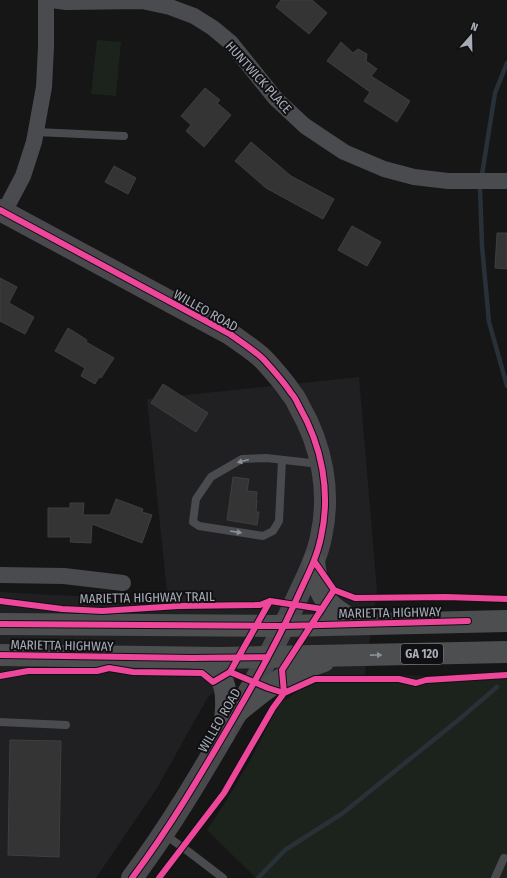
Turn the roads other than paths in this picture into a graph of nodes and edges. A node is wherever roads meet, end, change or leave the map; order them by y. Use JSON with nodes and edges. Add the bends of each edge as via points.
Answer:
{"nodes":[{"id":1,"x":46,"y":0,"type":"edge"},
{"id":2,"x":52,"y":0,"type":"edge"},
{"id":3,"x":36,"y":132,"type":"junction"},
{"id":4,"x":124,"y":136,"type":"dead end"},
{"id":5,"x":507,"y":181,"type":"edge"},
{"id":6,"x":2,"y":211,"type":"edge"},
{"id":7,"x":282,"y":460,"type":"junction"},
{"id":8,"x":321,"y":464,"type":"junction"},
{"id":9,"x":314,"y":561,"type":"junction"},
{"id":10,"x":0,"y":575,"type":"edge"},
{"id":11,"x":123,"y":583,"type":"dead end"},
{"id":12,"x":507,"y":620,"type":"edge"},
{"id":13,"x":0,"y":624,"type":"edge"},
{"id":14,"x":359,"y":624,"type":"junction"},
{"id":15,"x":284,"y":626,"type":"junction"},
{"id":16,"x":506,"y":652,"type":"edge"},
{"id":17,"x":0,"y":655,"type":"edge"},
{"id":18,"x":337,"y":656,"type":"junction"},
{"id":19,"x":267,"y":657,"type":"junction"},
{"id":20,"x":192,"y":658,"type":"junction"},
{"id":21,"x":236,"y":714,"type":"junction"},
{"id":22,"x":0,"y":722,"type":"edge"},
{"id":23,"x":66,"y":725,"type":"dead end"},
{"id":24,"x":223,"y":736,"type":"junction"},
{"id":25,"x":163,"y":834,"type":"junction"},
{"id":26,"x":504,"y":858,"type":"dead end"},
{"id":27,"x":132,"y":878,"type":"edge"},
{"id":28,"x":223,"y":878,"type":"edge"},
{"id":29,"x":496,"y":878,"type":"edge"}],
"edges":[{"from":1,"to":3,"type":"street","via":[[44,87]]},
{"from":2,"to":5,"type":"street","name":"HUNTWICK PLACE","via":[[142,1],[194,16],[231,44],[276,99],[305,126],[344,152],[384,169],[414,177],[448,181]]},
{"from":3,"to":4,"type":"lane"},
{"from":3,"to":6,"type":"street","via":[[23,176]]},
{"from":6,"to":8,"type":"street","name":"WILLEO ROAD","via":[[230,334],[264,360],[292,393],[307,419],[318,447]]},
{"from":7,"to":7,"type":"lane","one_way":true,"via":[[242,459],[211,478],[196,499],[193,522],[199,526],[263,536],[273,531],[279,521]]},
{"from":7,"to":8,"type":"lane"},
{"from":8,"to":9,"type":"street","name":"WILLEO ROAD","via":[[325,505],[321,537]]},
{"from":9,"to":14,"type":"highway","via":[[320,591],[326,601],[341,614]]},
{"from":9,"to":15,"type":"street","name":"WILLEO ROAD"},
{"from":10,"to":11,"type":"street","via":[[64,576]]},
{"from":12,"to":14,"type":"highway","name":"MARIETTA HIGHWAY"},
{"from":13,"to":15,"type":"highway","name":"MARIETTA HIGHWAY"},
{"from":14,"to":15,"type":"highway","name":"MARIETTA HIGHWAY"},
{"from":15,"to":19,"type":"street","name":"WILLEO ROAD"},
{"from":18,"to":16,"type":"highway","name":"MARIETTA HIGHWAY","number":"GA 120","one_way":true},
{"from":17,"to":20,"type":"highway","name":"MARIETTA HIGHWAY","number":"GA 120"},
{"from":18,"to":19,"type":"highway","name":"MARIETTA HIGHWAY","number":"GA 120"},
{"from":18,"to":21,"type":"highway","via":[[279,680]]},
{"from":19,"to":20,"type":"highway","name":"MARIETTA HIGHWAY","number":"GA 120"},
{"from":19,"to":21,"type":"street","name":"WILLEO ROAD"},
{"from":20,"to":24,"type":"highway","via":[[214,668],[224,684],[226,714]]},
{"from":21,"to":24,"type":"street","name":"WILLEO ROAD"},
{"from":22,"to":23,"type":"lane"},
{"from":24,"to":25,"type":"street","name":"WILLEO ROAD"},
{"from":25,"to":27,"type":"street","name":"WILLEO ROAD"},
{"from":25,"to":28,"type":"lane"},
{"from":26,"to":29,"type":"lane"}]}
